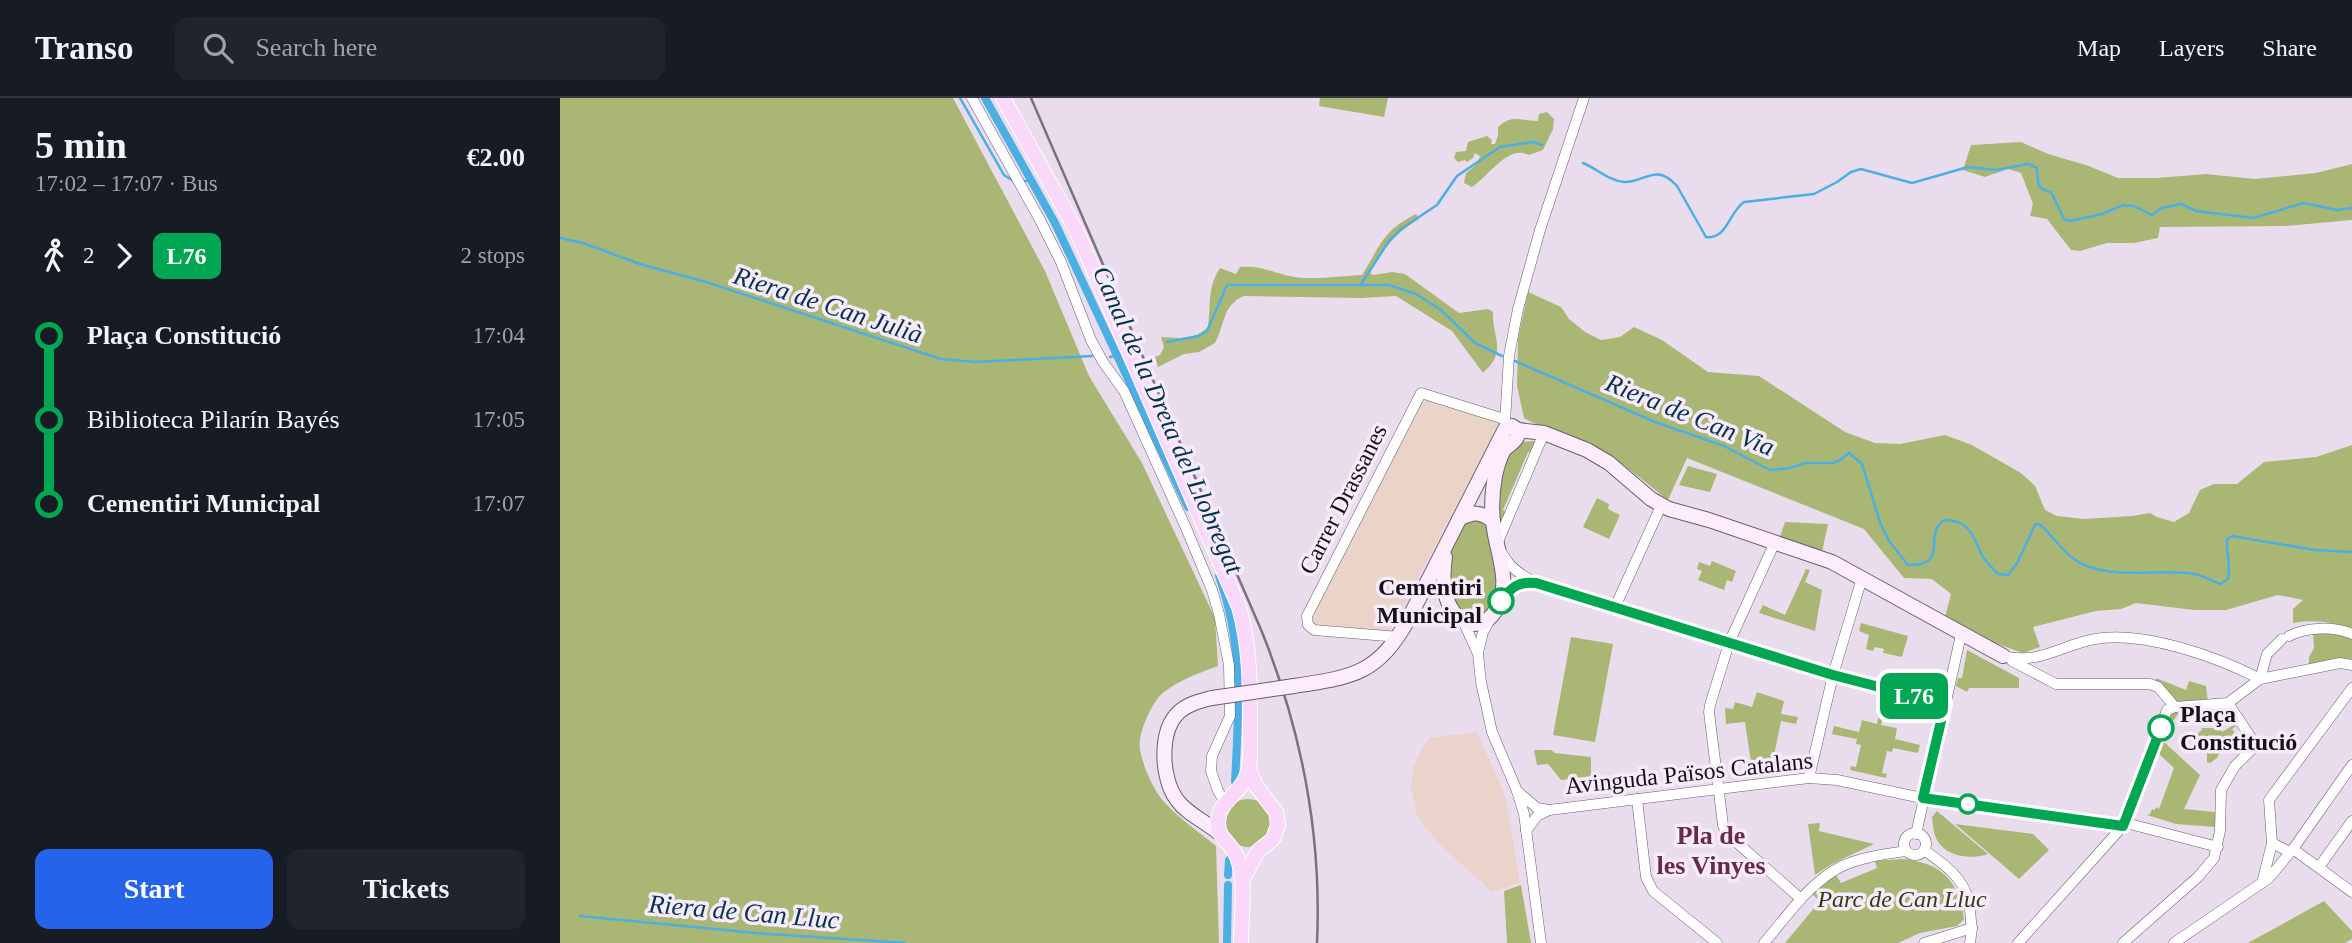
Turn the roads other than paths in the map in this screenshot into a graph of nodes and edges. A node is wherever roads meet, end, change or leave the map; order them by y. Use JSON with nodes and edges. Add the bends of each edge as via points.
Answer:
{"nodes":[{"id":1,"x":972,"y":98,"type":"edge"},
{"id":2,"x":1003,"y":98,"type":"edge"},
{"id":3,"x":1574,"y":98,"type":"edge"},
{"id":4,"x":1584,"y":98,"type":"edge"},
{"id":5,"x":1578,"y":116,"type":"junction"},
{"id":6,"x":1510,"y":430,"type":"junction"},
{"id":7,"x":1544,"y":433,"type":"junction"},
{"id":8,"x":1661,"y":506,"type":"junction"},
{"id":9,"x":1459,"y":519,"type":"junction"},
{"id":10,"x":1493,"y":521,"type":"junction"},
{"id":11,"x":1775,"y":541,"type":"junction"},
{"id":12,"x":1497,"y":544,"type":"junction"},
{"id":13,"x":1447,"y":545,"type":"junction"},
{"id":14,"x":1862,"y":578,"type":"junction"},
{"id":15,"x":1536,"y":583,"type":"junction"},
{"id":16,"x":1500,"y":602,"type":"junction"},
{"id":17,"x":1448,"y":603,"type":"junction"},
{"id":18,"x":1615,"y":607,"type":"junction"},
{"id":19,"x":1410,"y":617,"type":"junction"},
{"id":20,"x":1492,"y":617,"type":"junction"},
{"id":21,"x":1464,"y":623,"type":"junction"},
{"id":22,"x":2352,"y":634,"type":"edge"},
{"id":23,"x":1961,"y":635,"type":"junction"},
{"id":24,"x":1398,"y":637,"type":"junction"},
{"id":25,"x":1729,"y":643,"type":"junction"},
{"id":26,"x":1478,"y":654,"type":"junction"},
{"id":27,"x":2003,"y":656,"type":"junction"},
{"id":28,"x":2031,"y":659,"type":"junction"},
{"id":29,"x":2352,"y":665,"type":"edge"},
{"id":30,"x":2030,"y":671,"type":"junction"},
{"id":31,"x":1833,"y":675,"type":"junction"},
{"id":32,"x":2260,"y":679,"type":"junction"},
{"id":33,"x":2352,"y":688,"type":"edge"},
{"id":34,"x":2228,"y":703,"type":"junction"},
{"id":35,"x":1945,"y":704,"type":"junction"},
{"id":36,"x":2180,"y":706,"type":"junction"},
{"id":37,"x":2352,"y":765,"type":"edge"},
{"id":38,"x":1249,"y":769,"type":"junction"},
{"id":39,"x":1809,"y":778,"type":"junction"},
{"id":40,"x":1719,"y":789,"type":"junction"},
{"id":41,"x":1517,"y":791,"type":"junction"},
{"id":42,"x":1265,"y":798,"type":"junction"},
{"id":43,"x":1923,"y":798,"type":"junction"},
{"id":44,"x":1637,"y":799,"type":"junction"},
{"id":45,"x":1228,"y":801,"type":"junction"},
{"id":46,"x":1549,"y":810,"type":"junction"},
{"id":47,"x":1191,"y":813,"type":"junction"},
{"id":48,"x":2352,"y":821,"type":"edge"},
{"id":49,"x":2125,"y":823,"type":"junction"},
{"id":50,"x":1526,"y":831,"type":"junction"},
{"id":51,"x":1219,"y":833,"type":"junction"},
{"id":52,"x":1916,"y":834,"type":"junction"},
{"id":53,"x":2272,"y":843,"type":"junction"},
{"id":54,"x":2218,"y":847,"type":"junction"},
{"id":55,"x":1232,"y":849,"type":"junction"},
{"id":56,"x":1924,"y":850,"type":"junction"},
{"id":57,"x":2292,"y":850,"type":"junction"},
{"id":58,"x":1258,"y":851,"type":"junction"},
{"id":59,"x":1906,"y":851,"type":"junction"},
{"id":60,"x":2319,"y":867,"type":"junction"},
{"id":61,"x":1242,"y":881,"type":"junction"},
{"id":62,"x":2262,"y":884,"type":"junction"},
{"id":63,"x":2352,"y":892,"type":"edge"},
{"id":64,"x":1801,"y":899,"type":"junction"},
{"id":65,"x":1972,"y":928,"type":"junction"},
{"id":66,"x":1241,"y":943,"type":"edge"},
{"id":67,"x":1541,"y":943,"type":"edge"},
{"id":68,"x":1717,"y":943,"type":"edge"},
{"id":69,"x":1764,"y":943,"type":"edge"},
{"id":70,"x":1924,"y":943,"type":"edge"},
{"id":71,"x":1970,"y":943,"type":"edge"},
{"id":72,"x":2018,"y":943,"type":"edge"},
{"id":73,"x":2123,"y":943,"type":"edge"},
{"id":74,"x":2174,"y":943,"type":"edge"}],
"edges":[{"from":1,"to":45,"type":"street","via":[[1061,262],[1091,340],[1124,391],[1212,590],[1229,665],[1230,716],[1212,756],[1212,771],[1218,791]]},
{"from":2,"to":38,"type":"main road","via":[[1077,232],[1237,599],[1248,646]]},
{"from":3,"to":5,"type":"street"},
{"from":4,"to":5,"type":"street"},
{"from":5,"to":6,"type":"street","via":[[1518,309],[1506,399]]},
{"from":6,"to":7,"type":"street"},
{"from":6,"to":9,"type":"street"},
{"from":6,"to":10,"type":"street","via":[[1497,467]]},
{"from":6,"to":24,"type":"street","name":"Carrer Drassanes","via":[[1421,393],[1307,616],[1314,630]]},
{"from":7,"to":8,"type":"street","via":[[1609,463]]},
{"from":7,"to":12,"type":"street"},
{"from":8,"to":11,"type":"street"},
{"from":8,"to":18,"type":"street"},
{"from":9,"to":10,"type":"street","via":[[1477,512]]},
{"from":9,"to":13,"type":"street"},
{"from":10,"to":12,"type":"street"},
{"from":11,"to":14,"type":"street"},
{"from":11,"to":25,"type":"street"},
{"from":12,"to":15,"type":"street","via":[[1513,569]]},
{"from":12,"to":16,"type":"street","via":[[1503,576]]},
{"from":13,"to":17,"type":"street","via":[[1443,578]]},
{"from":13,"to":19,"type":"street"},
{"from":14,"to":23,"type":"street"},
{"from":14,"to":31,"type":"street"},
{"from":15,"to":16,"type":"street","via":[[1516,585]]},
{"from":15,"to":18,"type":"street"},
{"from":16,"to":20,"type":"street"},
{"from":17,"to":19,"type":"street","via":[[1428,600]]},
{"from":17,"to":21,"type":"street"},
{"from":18,"to":25,"type":"street"},
{"from":19,"to":24,"type":"street"},
{"from":20,"to":21,"type":"street","via":[[1479,625]]},
{"from":20,"to":26,"type":"street"},
{"from":21,"to":26,"type":"street"},
{"from":22,"to":32,"type":"street","via":[[2314,630],[2285,637],[2267,654]]},
{"from":23,"to":27,"type":"street"},
{"from":23,"to":35,"type":"street"},
{"from":24,"to":47,"type":"street","bridge":true,"via":[[1363,671],[1334,680],[1212,698],[1181,709],[1170,723],[1166,761],[1170,787]]},
{"from":25,"to":31,"type":"street"},
{"from":25,"to":40,"type":"street","via":[[1709,712]]},
{"from":26,"to":41,"type":"street","via":[[1492,732]]},
{"from":27,"to":28,"type":"street"},
{"from":27,"to":30,"type":"street"},
{"from":28,"to":30,"type":"street"},
{"from":28,"to":32,"type":"street","via":[[2097,639],[2150,639]]},
{"from":29,"to":32,"type":"street","via":[[2340,663]]},
{"from":30,"to":36,"type":"street","via":[[2061,684],[2155,685]]},
{"from":31,"to":35,"type":"street"},
{"from":31,"to":39,"type":"street"},
{"from":32,"to":34,"type":"street"},
{"from":33,"to":53,"type":"street","via":[[2269,800]]},
{"from":34,"to":36,"type":"street"},
{"from":34,"to":54,"type":"street","via":[[2256,746],[2235,766],[2221,790]]},
{"from":35,"to":43,"type":"street"},
{"from":36,"to":49,"type":"street","via":[[2167,710]]},
{"from":37,"to":57,"type":"street"},
{"from":38,"to":42,"type":"main road"},
{"from":38,"to":45,"type":"main road"},
{"from":39,"to":40,"type":"street","name":"Avinguda Països Catalans"},
{"from":39,"to":43,"type":"street","name":"Avinguda Països Catalans"},
{"from":40,"to":44,"type":"street","name":"Avinguda Països Catalans"},
{"from":40,"to":64,"type":"street","via":[[1727,835]]},
{"from":41,"to":46,"type":"street","name":"Avinguda Països Catalans","via":[[1537,808]]},
{"from":41,"to":50,"type":"street"},
{"from":42,"to":45,"type":"main road","via":[[1249,793]]},
{"from":42,"to":58,"type":"main road","via":[[1276,811],[1278,829],[1271,842]]},
{"from":43,"to":49,"type":"street","name":"Avinguda Països Catalans"},
{"from":43,"to":52,"type":"street"},
{"from":44,"to":46,"type":"street","name":"Avinguda Països Catalans"},
{"from":44,"to":68,"type":"street","via":[[1646,877],[1653,891]]},
{"from":45,"to":47,"type":"street","via":[[1207,814]]},
{"from":45,"to":51,"type":"main road","via":[[1218,819]]},
{"from":46,"to":50,"type":"street","name":"Avinguda Països Catalans","via":[[1537,816]]},
{"from":47,"to":51,"type":"street"},
{"from":48,"to":60,"type":"street"},
{"from":49,"to":54,"type":"street","name":"Avinguda Països Catalans"},
{"from":49,"to":72,"type":"street"},
{"from":50,"to":67,"type":"street"},
{"from":51,"to":55,"type":"main road"},
{"from":52,"to":56,"type":"street","via":[[1924,839]]},
{"from":52,"to":59,"type":"street","via":[[1906,838]]},
{"from":53,"to":57,"type":"street"},
{"from":53,"to":62,"type":"street"},
{"from":54,"to":73,"type":"street","via":[[2207,868]]},
{"from":55,"to":58,"type":"main road"},
{"from":55,"to":61,"type":"main road"},
{"from":56,"to":59,"type":"street","via":[[1916,855]]},
{"from":56,"to":65,"type":"street","via":[[1949,868],[1965,889]]},
{"from":57,"to":60,"type":"street"},
{"from":57,"to":62,"type":"street"},
{"from":58,"to":61,"type":"main road"},
{"from":59,"to":64,"type":"street","via":[[1843,866]]},
{"from":60,"to":63,"type":"street"},
{"from":61,"to":66,"type":"main road"},
{"from":62,"to":74,"type":"street"},
{"from":64,"to":69,"type":"street"},
{"from":65,"to":70,"type":"street"},
{"from":65,"to":71,"type":"street"}]}
